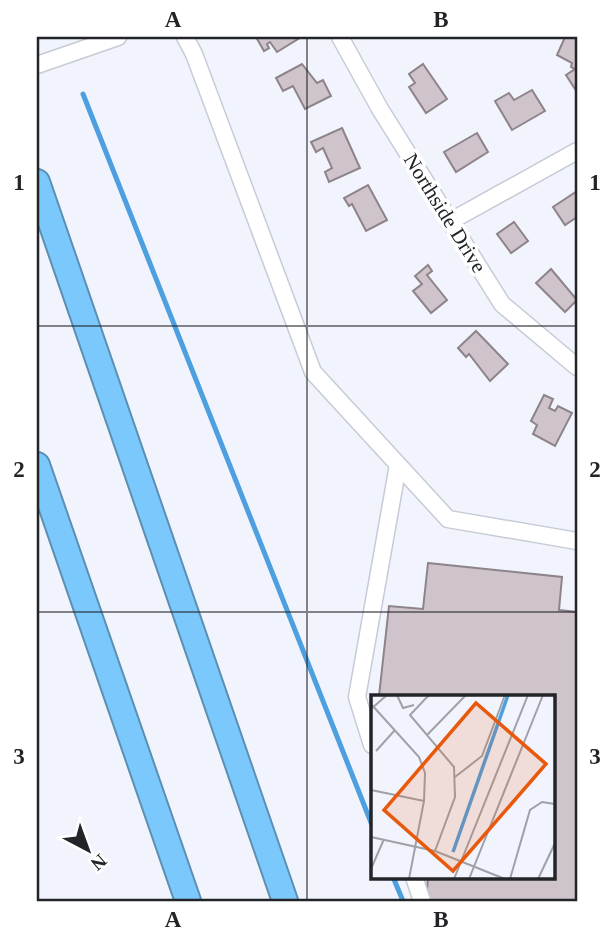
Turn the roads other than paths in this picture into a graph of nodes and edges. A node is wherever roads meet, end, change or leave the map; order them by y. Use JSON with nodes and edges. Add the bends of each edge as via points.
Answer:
{"nodes":[{"id":1,"x":118,"y":37,"type":"edge"},
{"id":2,"x":185,"y":37,"type":"edge"},
{"id":3,"x":340,"y":37,"type":"edge"},
{"id":4,"x":37,"y":65,"type":"edge"},
{"id":5,"x":577,"y":151,"type":"edge"},
{"id":6,"x":37,"y":182,"type":"edge"},
{"id":7,"x":449,"y":222,"type":"junction"},
{"id":8,"x":577,"y":367,"type":"edge"},
{"id":9,"x":37,"y":466,"type":"edge"},
{"id":10,"x":398,"y":466,"type":"junction"},
{"id":11,"x":577,"y":541,"type":"edge"},
{"id":12,"x":371,"y":739,"type":"edge"},
{"id":13,"x":252,"y":806,"type":"junction"},
{"id":14,"x":414,"y":878,"type":"edge"},
{"id":15,"x":188,"y":901,"type":"edge"},
{"id":16,"x":285,"y":901,"type":"edge"},
{"id":17,"x":291,"y":901,"type":"edge"},
{"id":18,"x":422,"y":901,"type":"edge"}],
"edges":[{"from":1,"to":4,"type":"street"},
{"from":2,"to":10,"type":"street","via":[[313,372]]},
{"from":3,"to":7,"type":"street","name":"Northside Drive"},
{"from":5,"to":7,"type":"street"},
{"from":6,"to":13,"type":"highway"},
{"from":7,"to":8,"type":"street","name":"Northside Drive","via":[[502,304]]},
{"from":9,"to":15,"type":"highway"},
{"from":10,"to":11,"type":"street","via":[[448,519]]},
{"from":10,"to":12,"type":"street","via":[[357,697]]},
{"from":13,"to":16,"type":"highway"},
{"from":13,"to":17,"type":"highway"},
{"from":14,"to":18,"type":"street"}]}
